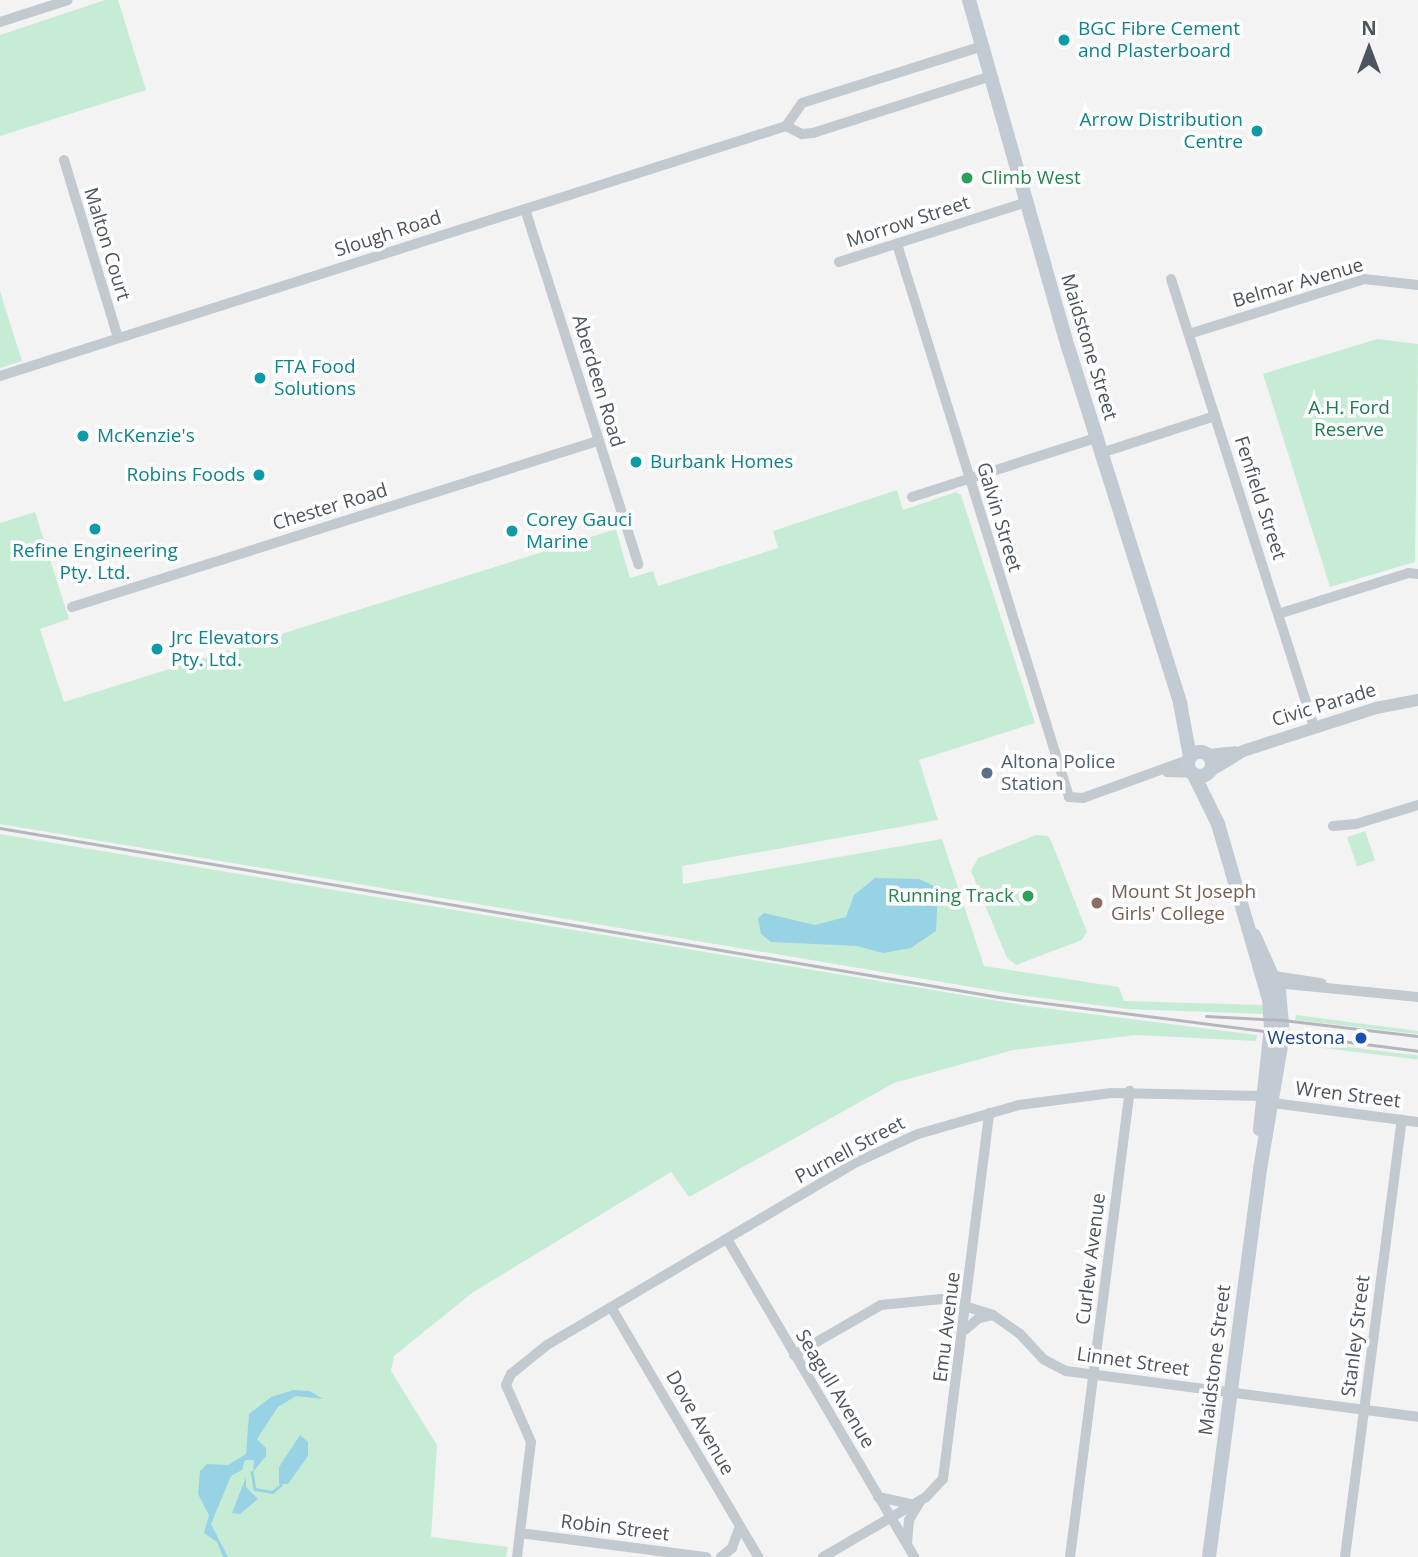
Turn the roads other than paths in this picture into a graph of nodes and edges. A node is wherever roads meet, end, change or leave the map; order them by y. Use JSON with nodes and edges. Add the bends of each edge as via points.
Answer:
{"nodes":[{"id":1,"x":68,"y":0,"type":"edge"},
{"id":2,"x":969,"y":0,"type":"edge"},
{"id":3,"x":0,"y":22,"type":"edge"},
{"id":4,"x":983,"y":46,"type":"junction"},
{"id":5,"x":992,"y":76,"type":"junction"},
{"id":6,"x":786,"y":126,"type":"junction"},
{"id":7,"x":64,"y":160,"type":"dead end"},
{"id":8,"x":1027,"y":202,"type":"junction"},
{"id":9,"x":526,"y":209,"type":"junction"},
{"id":10,"x":897,"y":244,"type":"junction"},
{"id":11,"x":839,"y":262,"type":"dead end"},
{"id":12,"x":1171,"y":279,"type":"dead end"},
{"id":13,"x":1418,"y":285,"type":"edge"},
{"id":14,"x":1189,"y":334,"type":"junction"},
{"id":15,"x":118,"y":338,"type":"junction"},
{"id":16,"x":0,"y":376,"type":"edge"},
{"id":17,"x":1215,"y":416,"type":"junction"},
{"id":18,"x":1096,"y":438,"type":"junction"},
{"id":19,"x":598,"y":441,"type":"junction"},
{"id":20,"x":1101,"y":453,"type":"junction"},
{"id":21,"x":968,"y":479,"type":"junction"},
{"id":22,"x":912,"y":496,"type":"dead end"},
{"id":23,"x":638,"y":564,"type":"dead end"},
{"id":24,"x":1418,"y":574,"type":"edge"},
{"id":25,"x":72,"y":607,"type":"dead end"},
{"id":26,"x":1278,"y":614,"type":"junction"},
{"id":27,"x":1418,"y":700,"type":"edge"},
{"id":28,"x":1180,"y":703,"type":"junction"},
{"id":29,"x":1314,"y":728,"type":"junction"},
{"id":30,"x":1243,"y":751,"type":"junction"},
{"id":31,"x":1206,"y":754,"type":"junction"},
{"id":32,"x":1197,"y":768,"type":"junction"},
{"id":33,"x":1418,"y":805,"type":"edge"},
{"id":34,"x":1333,"y":826,"type":"dead end"},
{"id":35,"x":1271,"y":980,"type":"junction"},
{"id":36,"x":1418,"y":997,"type":"edge"},
{"id":37,"x":1130,"y":1091,"type":"junction"},
{"id":38,"x":1268,"y":1100,"type":"junction"},
{"id":39,"x":989,"y":1113,"type":"junction"},
{"id":40,"x":1402,"y":1120,"type":"junction"},
{"id":41,"x":1418,"y":1122,"type":"edge"},
{"id":42,"x":726,"y":1239,"type":"junction"},
{"id":43,"x":968,"y":1304,"type":"junction"},
{"id":44,"x":611,"y":1307,"type":"junction"},
{"id":45,"x":993,"y":1315,"type":"junction"},
{"id":46,"x":965,"y":1331,"type":"junction"},
{"id":47,"x":794,"y":1355,"type":"junction"},
{"id":48,"x":1094,"y":1375,"type":"junction"},
{"id":49,"x":1230,"y":1393,"type":"junction"},
{"id":50,"x":1364,"y":1410,"type":"junction"},
{"id":51,"x":1418,"y":1417,"type":"edge"},
{"id":52,"x":878,"y":1497,"type":"junction"},
{"id":53,"x":920,"y":1500,"type":"junction"},
{"id":54,"x":891,"y":1517,"type":"junction"},
{"id":55,"x":740,"y":1526,"type":"junction"},
{"id":56,"x":520,"y":1533,"type":"junction"},
{"id":57,"x":907,"y":1545,"type":"junction"},
{"id":58,"x":517,"y":1557,"type":"edge"},
{"id":59,"x":706,"y":1557,"type":"edge"},
{"id":60,"x":721,"y":1557,"type":"edge"},
{"id":61,"x":758,"y":1557,"type":"edge"},
{"id":62,"x":823,"y":1557,"type":"edge"},
{"id":63,"x":914,"y":1557,"type":"edge"},
{"id":64,"x":1070,"y":1557,"type":"edge"},
{"id":65,"x":1209,"y":1557,"type":"edge"},
{"id":66,"x":1345,"y":1557,"type":"edge"}],
"edges":[{"from":1,"to":3,"type":"street"},
{"from":2,"to":4,"type":"main road","name":"Maidstone Street"},
{"from":4,"to":5,"type":"main road","name":"Maidstone Street"},
{"from":4,"to":6,"type":"street","via":[[802,103]]},
{"from":5,"to":6,"type":"street","name":"Slough Road","via":[[813,133],[802,134]]},
{"from":5,"to":8,"type":"main road","name":"Maidstone Street"},
{"from":6,"to":9,"type":"street","name":"Slough Road"},
{"from":7,"to":15,"type":"street","name":"Malton Court"},
{"from":8,"to":10,"type":"street","name":"Morrow Street"},
{"from":8,"to":18,"type":"main road","name":"Maidstone Street"},
{"from":9,"to":15,"type":"street","name":"Slough Road"},
{"from":9,"to":19,"type":"street","name":"Aberdeen Road"},
{"from":10,"to":11,"type":"street","name":"Morrow Street"},
{"from":10,"to":21,"type":"street","name":"Galvin Street"},
{"from":12,"to":14,"type":"street","name":"Fenfield Street"},
{"from":13,"to":14,"type":"street","name":"Belmar Avenue","via":[[1364,279]]},
{"from":14,"to":17,"type":"street","name":"Fenfield Street"},
{"from":15,"to":16,"type":"street","name":"Slough Road"},
{"from":17,"to":20,"type":"street"},
{"from":17,"to":26,"type":"street","name":"Fenfield Street"},
{"from":18,"to":20,"type":"main road","name":"Maidstone Street"},
{"from":18,"to":21,"type":"street"},
{"from":19,"to":23,"type":"street","name":"Aberdeen Road"},
{"from":19,"to":25,"type":"street","name":"Chester Road"},
{"from":20,"to":28,"type":"main road","name":"Maidstone Street"},
{"from":21,"to":22,"type":"street"},
{"from":21,"to":32,"type":"street","name":"Galvin Street","via":[[1072,799],[1164,772]]},
{"from":24,"to":26,"type":"street"},
{"from":26,"to":29,"type":"street","name":"Fenfield Street"},
{"from":27,"to":29,"type":"street","name":"Civic Parade"},
{"from":28,"to":31,"type":"main road","name":"Maidstone Street"},
{"from":28,"to":32,"type":"main road","name":"Maidstone Street"},
{"from":29,"to":30,"type":"street","name":"Civic Parade"},
{"from":30,"to":31,"type":"street","name":"Civic Parade"},
{"from":30,"to":32,"type":"street","name":"Civic Parade"},
{"from":31,"to":32,"type":"main road","name":"Maidstone Street"},
{"from":32,"to":35,"type":"main road","name":"Maidstone Street"},
{"from":33,"to":34,"type":"street","via":[[1356,824]]},
{"from":35,"to":36,"type":"street","via":[[1306,978],[1332,986]]},
{"from":35,"to":38,"type":"main road","name":"Maidstone Street","via":[[1283,1035]]},
{"from":37,"to":38,"type":"street","name":"Purnell Street"},
{"from":37,"to":39,"type":"street","name":"Purnell Street"},
{"from":37,"to":48,"type":"street","name":"Curlew Avenue"},
{"from":38,"to":40,"type":"street","name":"Wren Street"},
{"from":38,"to":49,"type":"main road","name":"Maidstone Street"},
{"from":39,"to":42,"type":"street","name":"Purnell Street","via":[[901,1140]]},
{"from":39,"to":43,"type":"street","name":"Emu Avenue"},
{"from":40,"to":41,"type":"street","name":"Wren Street"},
{"from":40,"to":50,"type":"street","name":"Stanley Street"},
{"from":42,"to":44,"type":"street","name":"Purnell Street"},
{"from":42,"to":47,"type":"street","name":"Seagull Avenue"},
{"from":43,"to":45,"type":"street","name":"Linnet Street"},
{"from":43,"to":46,"type":"street","name":"Emu Avenue"},
{"from":43,"to":47,"type":"street","name":"Linnet Street","via":[[931,1298],[893,1302]]},
{"from":44,"to":55,"type":"street","name":"Dove Avenue"},
{"from":44,"to":56,"type":"street","name":"Purnell Street","via":[[535,1353],[509,1376],[506,1385],[531,1442]]},
{"from":45,"to":46,"type":"street","via":[[979,1318]]},
{"from":45,"to":48,"type":"street","name":"Linnet Street","via":[[1052,1366]]},
{"from":46,"to":53,"type":"street","name":"Emu Avenue","via":[[945,1473],[936,1489]]},
{"from":47,"to":52,"type":"street","name":"Seagull Avenue"},
{"from":48,"to":49,"type":"street","name":"Linnet Street"},
{"from":48,"to":64,"type":"street","name":"Curlew Avenue"},
{"from":49,"to":50,"type":"street","name":"Linnet Street"},
{"from":49,"to":65,"type":"main road","name":"Maidstone Street"},
{"from":50,"to":51,"type":"street","name":"Linnet Street"},
{"from":50,"to":66,"type":"street","name":"Stanley Street"},
{"from":52,"to":53,"type":"street","via":[[901,1504]]},
{"from":52,"to":54,"type":"street","name":"Seagull Avenue"},
{"from":53,"to":54,"type":"street","name":"Emu Avenue"},
{"from":53,"to":57,"type":"street","via":[[909,1519]]},
{"from":54,"to":57,"type":"street","name":"Seagull Avenue"},
{"from":54,"to":62,"type":"street","name":"Emu Avenue"},
{"from":55,"to":60,"type":"street","via":[[732,1548]]},
{"from":55,"to":61,"type":"street","name":"Dove Avenue"},
{"from":56,"to":58,"type":"street"},
{"from":56,"to":59,"type":"street","name":"Robin Street"},
{"from":57,"to":63,"type":"street","name":"Seagull Avenue"}]}
